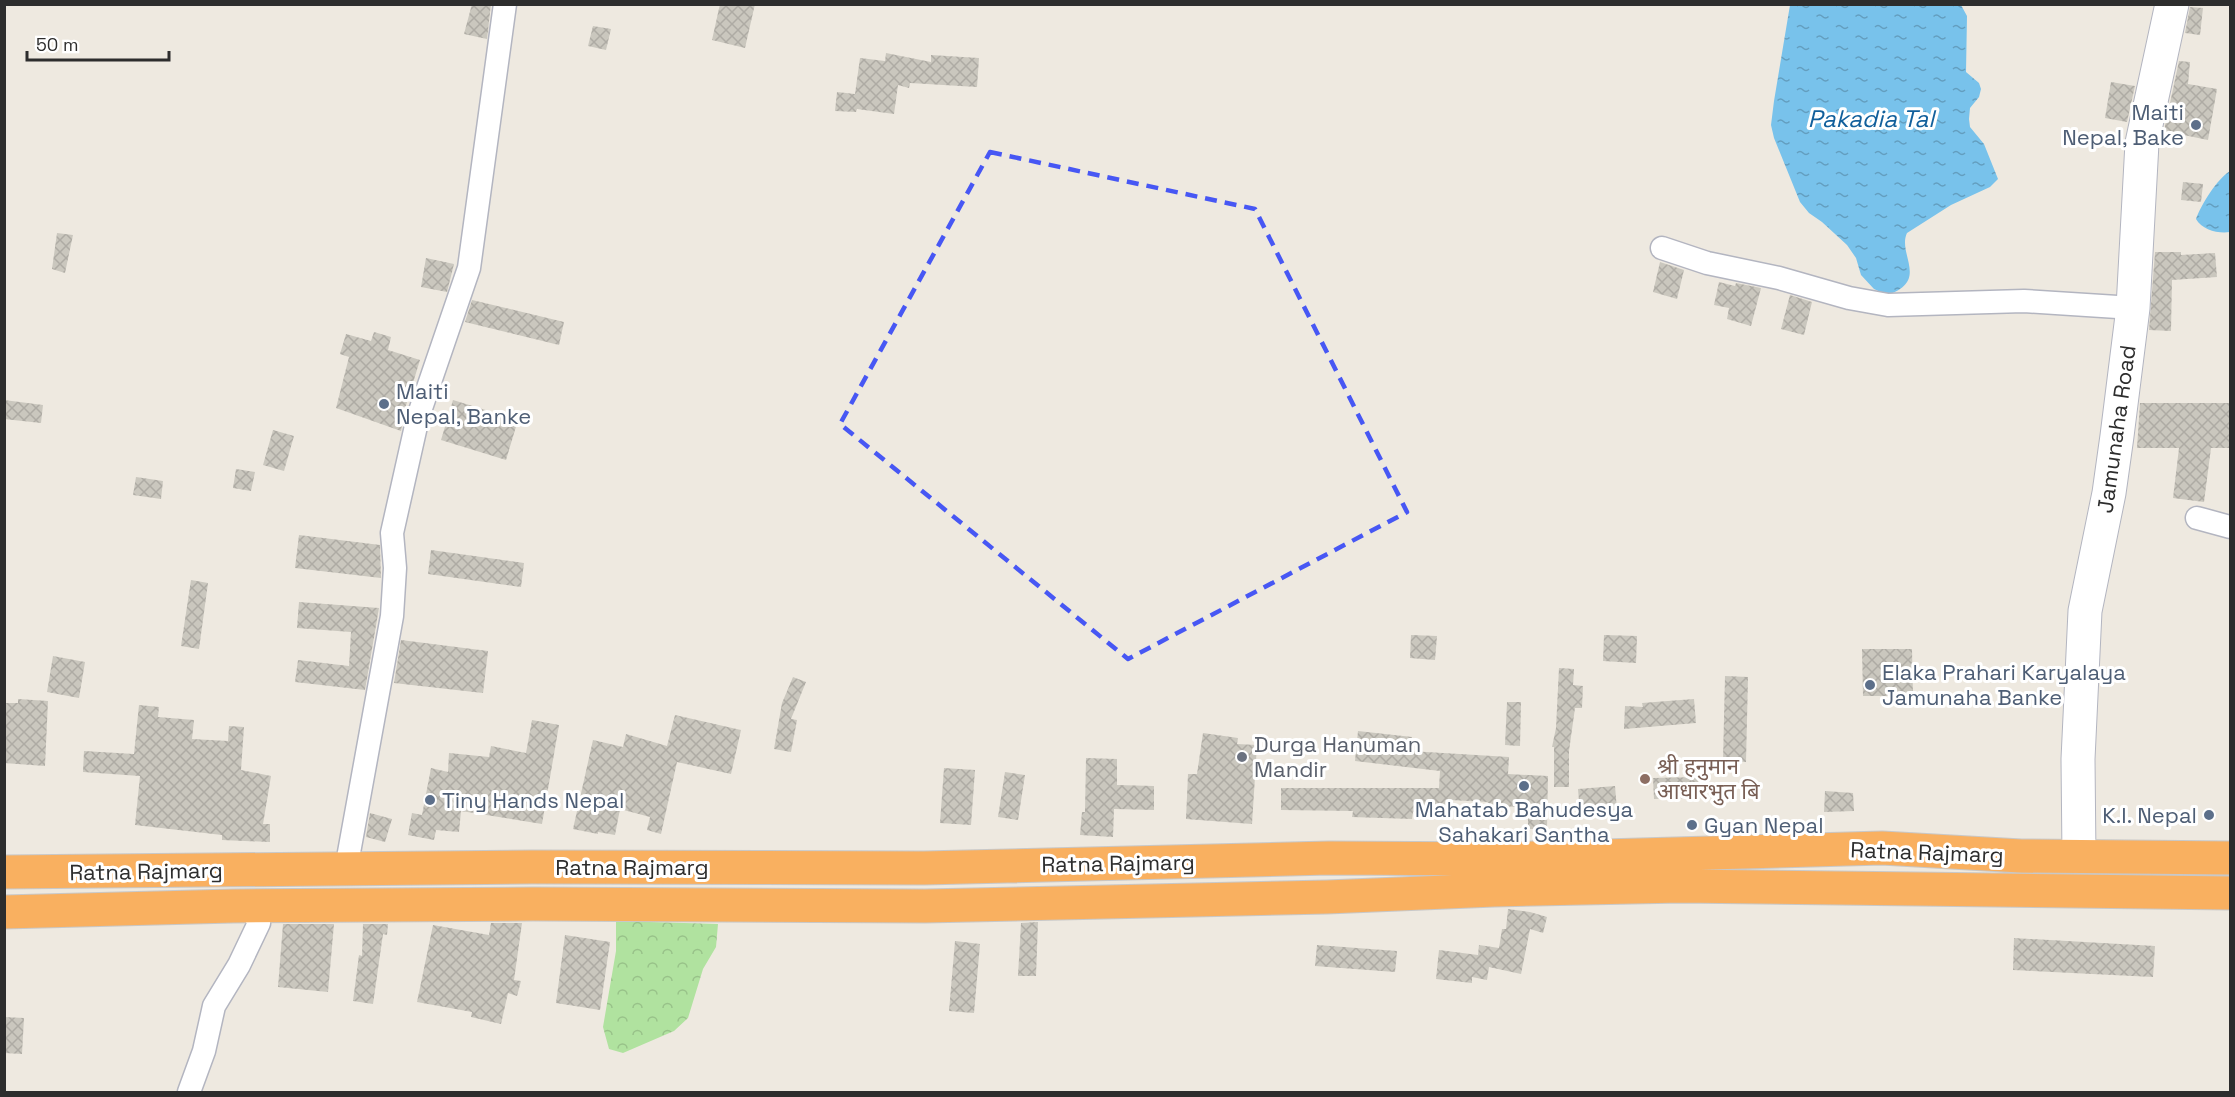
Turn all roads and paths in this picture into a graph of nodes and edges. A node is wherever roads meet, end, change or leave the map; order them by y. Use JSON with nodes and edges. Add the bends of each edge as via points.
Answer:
{"nodes":[{"id":1,"x":505,"y":4,"type":"edge"},
{"id":2,"x":2172,"y":4,"type":"edge"},
{"id":3,"x":1662,"y":248,"type":"dead end"},
{"id":4,"x":2133,"y":308,"type":"junction"},
{"id":5,"x":2197,"y":518,"type":"dead end"},
{"id":6,"x":2230,"y":527,"type":"edge"},
{"id":7,"x":2079,"y":856,"type":"junction"},
{"id":8,"x":2230,"y":858,"type":"edge"},
{"id":9,"x":346,"y":869,"type":"junction"},
{"id":10,"x":4,"y":872,"type":"edge"},
{"id":11,"x":2230,"y":893,"type":"edge"},
{"id":12,"x":250,"y":906,"type":"junction"},
{"id":13,"x":4,"y":912,"type":"edge"},
{"id":14,"x":189,"y":1092,"type":"edge"}],
"edges":[{"from":1,"to":9,"type":"street","via":[[469,268],[418,417],[392,533],[392,616]]},
{"from":2,"to":4,"type":"street","name":"Jamunaha Road","via":[[2142,143]]},
{"from":3,"to":4,"type":"street","via":[[1707,263],[1888,305],[2024,301]]},
{"from":4,"to":7,"type":"street","name":"Jamunaha Road","via":[[2109,493],[2085,611],[2078,759]]},
{"from":5,"to":6,"type":"street"},
{"from":7,"to":8,"type":"highway","name":"Ratna Rajmarg"},
{"from":7,"to":9,"type":"highway","name":"Ratna Rajmarg","via":[[1882,848],[1500,859],[1329,858],[924,868]]},
{"from":9,"to":10,"type":"highway","name":"Ratna Rajmarg"},
{"from":11,"to":12,"type":"highway","name":"Ratna Rajmarg","via":[[1681,886],[926,906]]},
{"from":12,"to":13,"type":"highway","name":"Ratna Rajmarg"},
{"from":12,"to":14,"type":"street","via":[[259,923],[214,1006]]}]}
